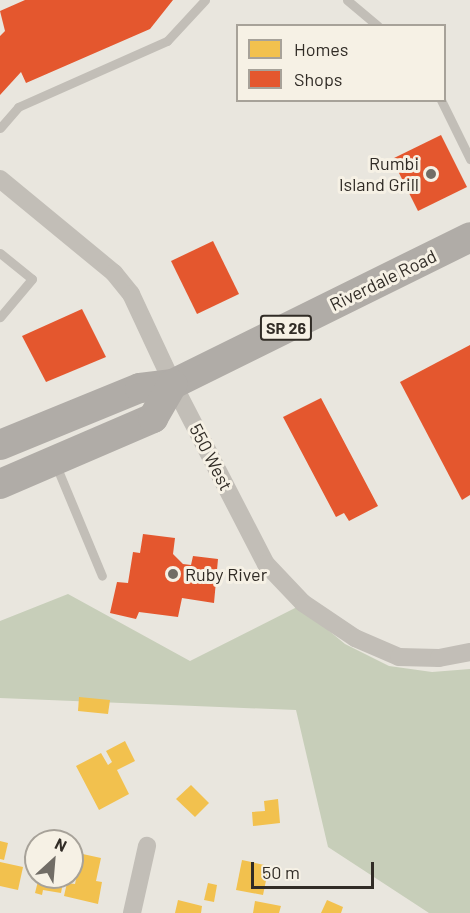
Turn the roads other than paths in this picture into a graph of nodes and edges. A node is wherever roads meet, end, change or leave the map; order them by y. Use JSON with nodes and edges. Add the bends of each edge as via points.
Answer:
{"nodes":[{"id":1,"x":205,"y":0,"type":"edge"},
{"id":2,"x":347,"y":0,"type":"edge"},
{"id":3,"x":376,"y":24,"type":"edge"},
{"id":4,"x":442,"y":102,"type":"edge"},
{"id":5,"x":0,"y":128,"type":"edge"},
{"id":6,"x":470,"y":159,"type":"edge"},
{"id":7,"x":0,"y":178,"type":"edge"},
{"id":8,"x":470,"y":237,"type":"edge"},
{"id":9,"x":0,"y":253,"type":"edge"},
{"id":10,"x":0,"y":317,"type":"edge"},
{"id":11,"x":173,"y":384,"type":"junction"},
{"id":12,"x":0,"y":445,"type":"edge"},
{"id":13,"x":54,"y":461,"type":"junction"},
{"id":14,"x":0,"y":484,"type":"edge"},
{"id":15,"x":102,"y":576,"type":"dead end"},
{"id":16,"x":470,"y":652,"type":"edge"},
{"id":17,"x":147,"y":846,"type":"dead end"},
{"id":18,"x":132,"y":913,"type":"edge"}],
"edges":[{"from":1,"to":5,"type":"lane","via":[[167,41],[18,107]]},
{"from":2,"to":3,"type":"lane"},
{"from":4,"to":6,"type":"lane"},
{"from":7,"to":11,"type":"street","name":"550 West","via":[[123,283],[138,306]]},
{"from":8,"to":11,"type":"main road","name":"Riverdale Road","number":"SR 26"},
{"from":9,"to":10,"type":"lane","via":[[32,279]]},
{"from":11,"to":12,"type":"main road","number":"SR 26","via":[[136,390]]},
{"from":11,"to":13,"type":"main road","via":[[153,418]]},
{"from":11,"to":16,"type":"street","name":"550 West","via":[[266,564],[303,603],[355,638],[399,657],[439,658]]},
{"from":13,"to":14,"type":"main road"},
{"from":13,"to":15,"type":"lane"},
{"from":17,"to":18,"type":"street"}]}
